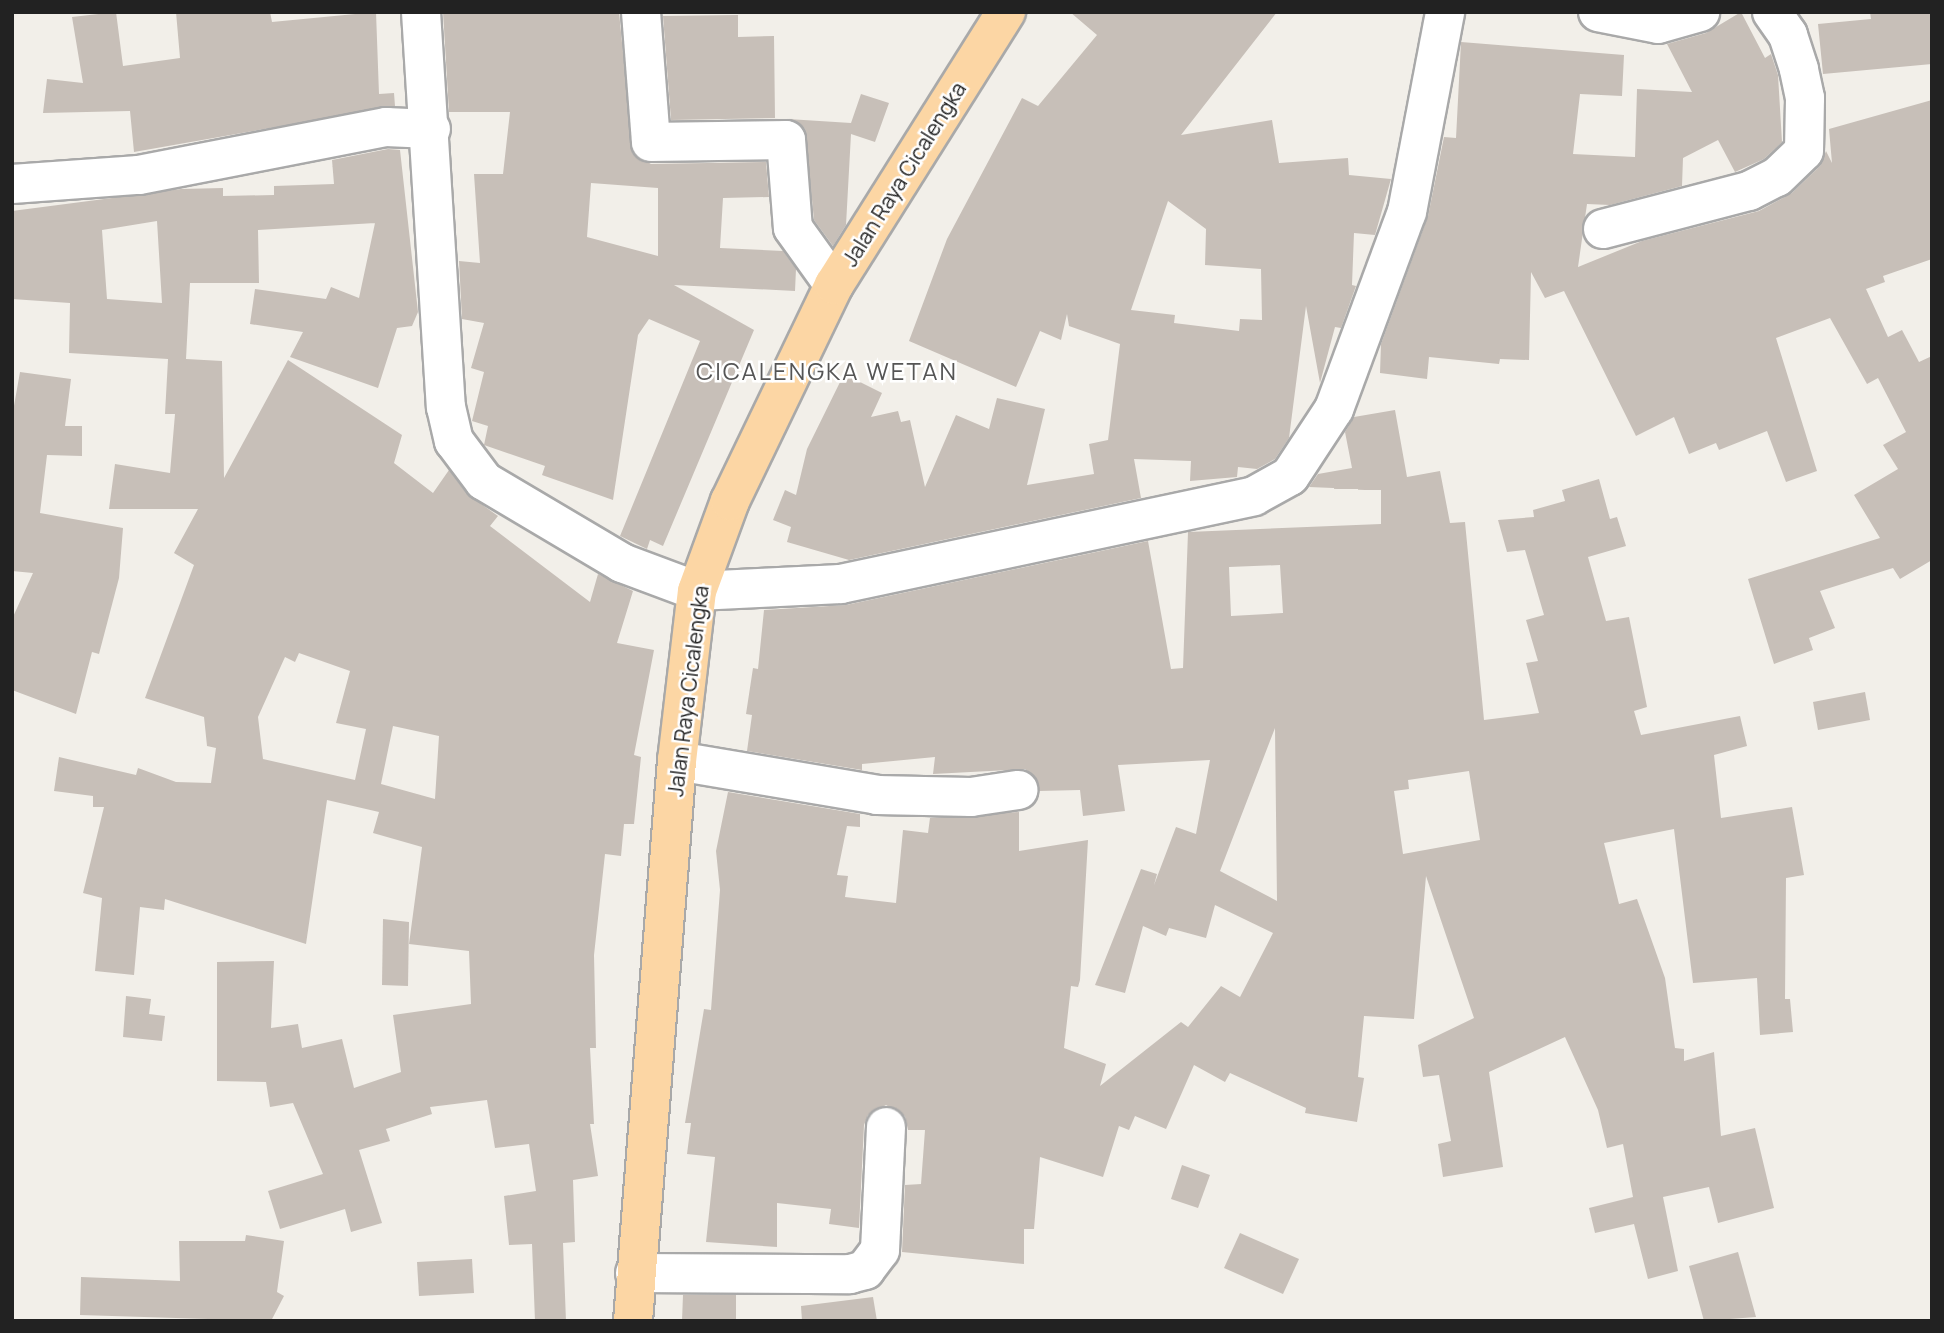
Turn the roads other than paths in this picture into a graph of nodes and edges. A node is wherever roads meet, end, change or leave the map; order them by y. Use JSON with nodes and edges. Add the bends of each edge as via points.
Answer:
{"nodes":[{"id":1,"x":421,"y":12,"type":"edge"},
{"id":2,"x":641,"y":12,"type":"edge"},
{"id":3,"x":1006,"y":12,"type":"edge"},
{"id":4,"x":1445,"y":12,"type":"edge"},
{"id":5,"x":1598,"y":12,"type":"edge"},
{"id":6,"x":1700,"y":12,"type":"edge"},
{"id":7,"x":1772,"y":12,"type":"edge"},
{"id":8,"x":431,"y":129,"type":"junction"},
{"id":9,"x":12,"y":184,"type":"edge"},
{"id":10,"x":1604,"y":229,"type":"dead end"},
{"id":11,"x":834,"y":285,"type":"junction"},
{"id":12,"x":697,"y":591,"type":"junction"},
{"id":13,"x":677,"y":761,"type":"junction"},
{"id":14,"x":1018,"y":790,"type":"dead end"},
{"id":15,"x":886,"y":1127,"type":"dead end"},
{"id":16,"x":635,"y":1273,"type":"junction"},
{"id":17,"x":633,"y":1321,"type":"edge"}],
"edges":[{"from":1,"to":8,"type":"street"},
{"from":2,"to":11,"type":"street","via":[[651,142],[786,139],[793,228]]},
{"from":3,"to":11,"type":"main road","name":"Jalan Raya Cicalengka"},
{"from":4,"to":12,"type":"street","via":[[1407,212],[1334,409],[1290,476],[1254,496],[841,584]]},
{"from":5,"to":6,"type":"street","via":[[1658,24]]},
{"from":7,"to":10,"type":"street","via":[[1788,35],[1799,69],[1805,98],[1804,151],[1783,173],[1749,191]]},
{"from":8,"to":9,"type":"street","via":[[386,127],[139,175]]},
{"from":8,"to":12,"type":"street","via":[[446,407],[464,462],[484,481],[622,563]]},
{"from":11,"to":12,"type":"main road","name":"Jalan Raya Cicalengka","via":[[730,501]]},
{"from":12,"to":13,"type":"main road","name":"Jalan Raya Cicalengka"},
{"from":13,"to":14,"type":"street","via":[[877,795],[971,797]]},
{"from":13,"to":16,"type":"main road","name":"Jalan Raya Cicalengka"},
{"from":15,"to":16,"type":"street","via":[[880,1250],[865,1270],[850,1274]]},
{"from":16,"to":17,"type":"main road","name":"Jalan Raya Cicalengka"}]}
